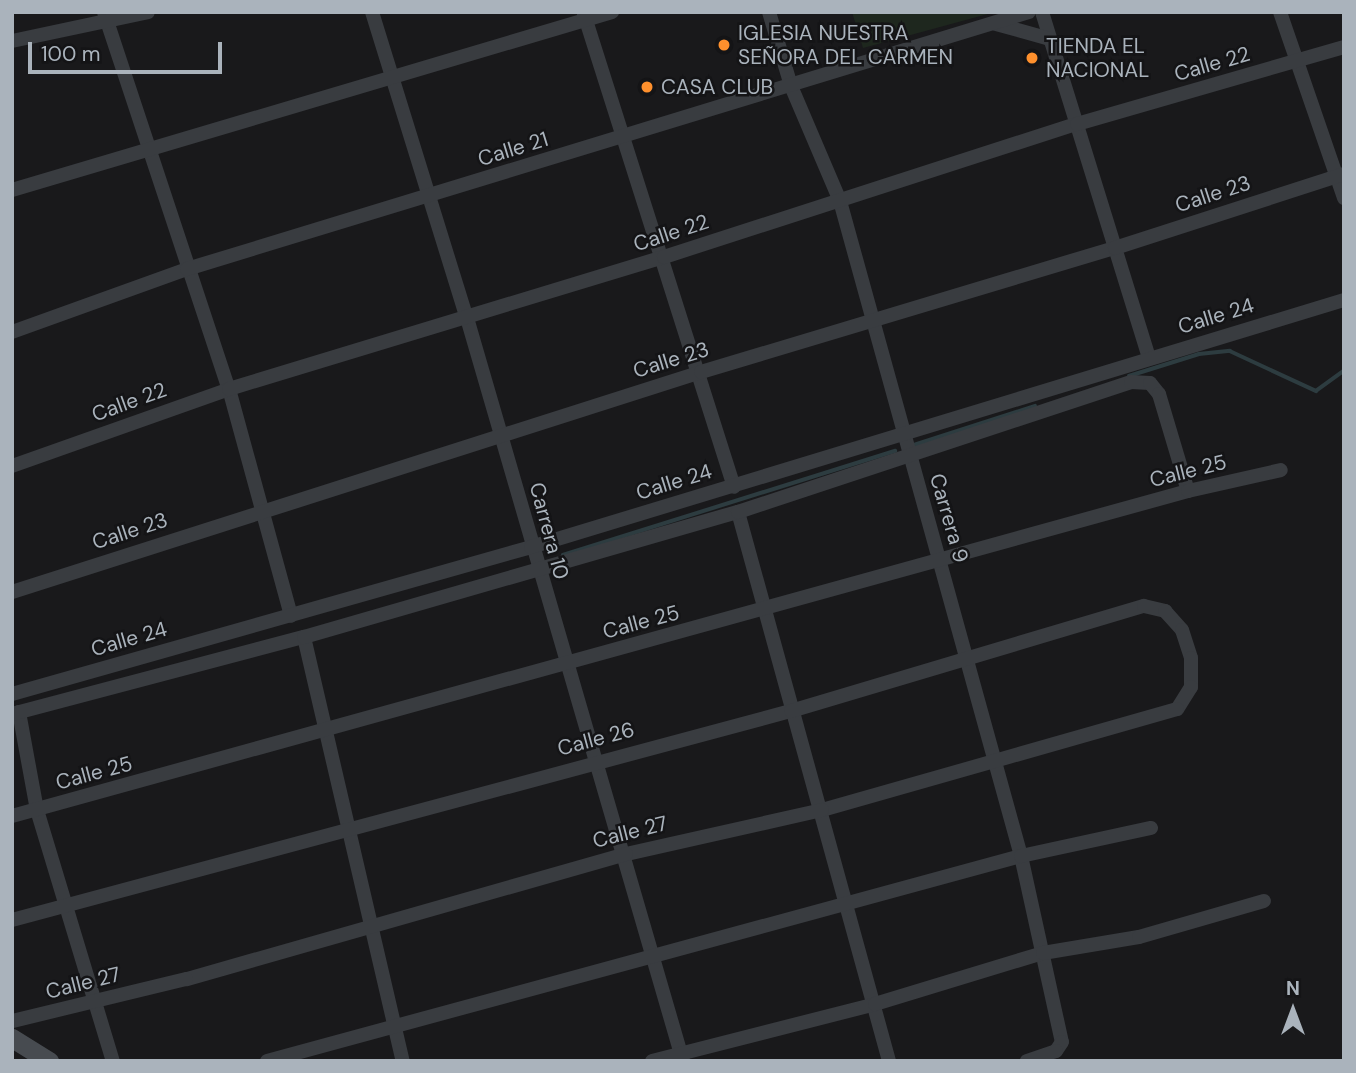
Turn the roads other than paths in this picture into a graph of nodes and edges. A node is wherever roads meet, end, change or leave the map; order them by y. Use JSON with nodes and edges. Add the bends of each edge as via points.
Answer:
{"nodes":[{"id":1,"x":149,"y":12,"type":"edge"},
{"id":2,"x":372,"y":12,"type":"edge"},
{"id":3,"x":612,"y":12,"type":"edge"},
{"id":4,"x":769,"y":12,"type":"edge"},
{"id":5,"x":1029,"y":12,"type":"edge"},
{"id":6,"x":1042,"y":12,"type":"edge"},
{"id":7,"x":1280,"y":12,"type":"edge"},
{"id":8,"x":585,"y":16,"type":"edge"},
{"id":9,"x":106,"y":18,"type":"edge"},
{"id":10,"x":996,"y":24,"type":"junction"},
{"id":11,"x":1050,"y":38,"type":"junction"},
{"id":12,"x":12,"y":41,"type":"edge"},
{"id":13,"x":1344,"y":47,"type":"edge"},
{"id":14,"x":1295,"y":61,"type":"junction"},
{"id":15,"x":391,"y":76,"type":"junction"},
{"id":16,"x":791,"y":86,"type":"junction"},
{"id":17,"x":1077,"y":124,"type":"junction"},
{"id":18,"x":626,"y":136,"type":"junction"},
{"id":19,"x":149,"y":149,"type":"junction"},
{"id":20,"x":1340,"y":175,"type":"edge"},
{"id":21,"x":12,"y":190,"type":"edge"},
{"id":22,"x":428,"y":197,"type":"junction"},
{"id":23,"x":1344,"y":198,"type":"edge"},
{"id":24,"x":840,"y":201,"type":"junction"},
{"id":25,"x":1115,"y":248,"type":"junction"},
{"id":26,"x":664,"y":257,"type":"junction"},
{"id":27,"x":187,"y":269,"type":"junction"},
{"id":28,"x":1344,"y":300,"type":"edge"},
{"id":29,"x":467,"y":318,"type":"junction"},
{"id":30,"x":870,"y":322,"type":"junction"},
{"id":31,"x":12,"y":332,"type":"edge"},
{"id":32,"x":1149,"y":358,"type":"junction"},
{"id":33,"x":701,"y":372,"type":"junction"},
{"id":34,"x":229,"y":389,"type":"junction"},
{"id":35,"x":903,"y":432,"type":"junction"},
{"id":36,"x":501,"y":435,"type":"junction"},
{"id":37,"x":910,"y":457,"type":"junction"},
{"id":38,"x":12,"y":466,"type":"edge"},
{"id":39,"x":1281,"y":470,"type":"dead end"},
{"id":40,"x":734,"y":486,"type":"junction"},
{"id":41,"x":1188,"y":491,"type":"junction"},
{"id":42,"x":265,"y":510,"type":"junction"},
{"id":43,"x":738,"y":512,"type":"junction"},
{"id":44,"x":532,"y":548,"type":"junction"},
{"id":45,"x":940,"y":563,"type":"junction"},
{"id":46,"x":537,"y":568,"type":"junction"},
{"id":47,"x":12,"y":592,"type":"edge"},
{"id":48,"x":765,"y":610,"type":"junction"},
{"id":49,"x":290,"y":615,"type":"junction"},
{"id":50,"x":1182,"y":630,"type":"joint"},
{"id":51,"x":304,"y":637,"type":"junction"},
{"id":52,"x":964,"y":658,"type":"junction"},
{"id":53,"x":565,"y":664,"type":"junction"},
{"id":54,"x":13,"y":692,"type":"edge"},
{"id":55,"x":790,"y":711,"type":"junction"},
{"id":56,"x":15,"y":713,"type":"edge"},
{"id":57,"x":323,"y":731,"type":"junction"},
{"id":58,"x":993,"y":759,"type":"junction"},
{"id":59,"x":595,"y":760,"type":"junction"},
{"id":60,"x":37,"y":810,"type":"junction"},
{"id":61,"x":822,"y":810,"type":"junction"},
{"id":62,"x":12,"y":816,"type":"edge"},
{"id":63,"x":1151,"y":828,"type":"dead end"},
{"id":64,"x":348,"y":830,"type":"junction"},
{"id":65,"x":626,"y":854,"type":"junction"},
{"id":66,"x":1021,"y":856,"type":"junction"},
{"id":67,"x":1264,"y":901,"type":"dead end"},
{"id":68,"x":848,"y":902,"type":"junction"},
{"id":69,"x":65,"y":909,"type":"junction"},
{"id":70,"x":12,"y":920,"type":"edge"},
{"id":71,"x":370,"y":925,"type":"junction"},
{"id":72,"x":1043,"y":953,"type":"junction"},
{"id":73,"x":655,"y":956,"type":"junction"},
{"id":74,"x":93,"y":1002,"type":"junction"},
{"id":75,"x":874,"y":1004,"type":"junction"},
{"id":76,"x":12,"y":1021,"type":"edge"},
{"id":77,"x":394,"y":1024,"type":"junction"},
{"id":78,"x":12,"y":1038,"type":"edge"},
{"id":79,"x":683,"y":1057,"type":"edge"},
{"id":80,"x":49,"y":1061,"type":"edge"},
{"id":81,"x":113,"y":1061,"type":"edge"},
{"id":82,"x":267,"y":1061,"type":"edge"},
{"id":83,"x":402,"y":1061,"type":"edge"},
{"id":84,"x":652,"y":1061,"type":"edge"},
{"id":85,"x":889,"y":1061,"type":"edge"},
{"id":86,"x":1027,"y":1061,"type":"edge"}],
"edges":[{"from":1,"to":9,"type":"street"},
{"from":2,"to":15,"type":"street","name":"Carrera 10"},
{"from":3,"to":8,"type":"street"},
{"from":4,"to":16,"type":"street","name":"Carrera 9"},
{"from":5,"to":10,"type":"street","name":"Calle 21"},
{"from":6,"to":11,"type":"street"},
{"from":7,"to":14,"type":"street"},
{"from":8,"to":15,"type":"street"},
{"from":8,"to":18,"type":"street"},
{"from":9,"to":12,"type":"street"},
{"from":9,"to":19,"type":"street"},
{"from":10,"to":11,"type":"street"},
{"from":10,"to":16,"type":"street","name":"Calle 21"},
{"from":11,"to":17,"type":"street"},
{"from":13,"to":14,"type":"street","name":"Calle 22"},
{"from":14,"to":17,"type":"street","name":"Calle 22"},
{"from":14,"to":20,"type":"street"},
{"from":15,"to":19,"type":"street"},
{"from":15,"to":22,"type":"street","name":"Carrera 10"},
{"from":16,"to":18,"type":"street","name":"Calle 21"},
{"from":16,"to":24,"type":"street","name":"Carrera 9"},
{"from":17,"to":24,"type":"street","name":"Calle 22"},
{"from":17,"to":25,"type":"street"},
{"from":18,"to":22,"type":"street","name":"Calle 21"},
{"from":18,"to":26,"type":"street"},
{"from":19,"to":21,"type":"street"},
{"from":19,"to":27,"type":"street"},
{"from":20,"to":23,"type":"street"},
{"from":20,"to":25,"type":"street","name":"Calle 23"},
{"from":22,"to":27,"type":"street","name":"Calle 21"},
{"from":22,"to":29,"type":"street","name":"Carrera 10"},
{"from":24,"to":26,"type":"street","name":"Calle 22"},
{"from":24,"to":30,"type":"street","name":"Carrera 9"},
{"from":25,"to":30,"type":"street","name":"Calle 23"},
{"from":25,"to":32,"type":"street"},
{"from":26,"to":29,"type":"street","name":"Calle 22"},
{"from":26,"to":33,"type":"street"},
{"from":27,"to":31,"type":"street","name":"Calle 21"},
{"from":27,"to":34,"type":"street"},
{"from":28,"to":32,"type":"street","name":"Calle 24"},
{"from":29,"to":34,"type":"street","name":"Calle 22"},
{"from":29,"to":36,"type":"street","name":"Carrera 10"},
{"from":30,"to":33,"type":"street","name":"Calle 23"},
{"from":30,"to":35,"type":"street","name":"Carrera 9"},
{"from":32,"to":35,"type":"street","name":"Calle 24"},
{"from":33,"to":36,"type":"street","name":"Calle 23"},
{"from":33,"to":40,"type":"street"},
{"from":34,"to":38,"type":"street","name":"Calle 22"},
{"from":34,"to":42,"type":"street"},
{"from":35,"to":37,"type":"street","name":"Carrera 9"},
{"from":35,"to":40,"type":"street","name":"Calle 24"},
{"from":36,"to":42,"type":"street","name":"Calle 23"},
{"from":36,"to":44,"type":"street","name":"Carrera 10"},
{"from":37,"to":41,"type":"street","name":"Calle 24","via":[[1131,382],[1150,383],[1159,394]]},
{"from":37,"to":43,"type":"street","name":"Calle 24"},
{"from":37,"to":45,"type":"street","name":"Carrera 9"},
{"from":39,"to":41,"type":"street","name":"Calle 25"},
{"from":40,"to":44,"type":"street","name":"Calle 24"},
{"from":41,"to":45,"type":"street","name":"Calle 25"},
{"from":42,"to":47,"type":"street","name":"Calle 23"},
{"from":42,"to":49,"type":"street"},
{"from":43,"to":46,"type":"street","name":"Calle 24"},
{"from":43,"to":48,"type":"street"},
{"from":44,"to":46,"type":"street","name":"Carrera 10"},
{"from":44,"to":49,"type":"street","name":"Calle 24"},
{"from":45,"to":48,"type":"street","name":"Calle 25"},
{"from":45,"to":52,"type":"street","name":"Carrera 9"},
{"from":46,"to":51,"type":"street","name":"Calle 24"},
{"from":46,"to":53,"type":"street","name":"Carrera 10"},
{"from":48,"to":53,"type":"street","name":"Calle 25"},
{"from":48,"to":55,"type":"street"},
{"from":49,"to":54,"type":"street","name":"Calle 24"},
{"from":50,"to":52,"type":"street","name":"Calle 26","via":[[1165,611],[1144,606]]},
{"from":50,"to":58,"type":"street","name":"Calle 27","via":[[1191,658],[1191,687],[1177,709]]},
{"from":51,"to":56,"type":"street","name":"Calle 24"},
{"from":51,"to":57,"type":"street"},
{"from":52,"to":55,"type":"street","name":"Calle 26"},
{"from":52,"to":58,"type":"street","name":"Carrera 9"},
{"from":53,"to":57,"type":"street","name":"Calle 25"},
{"from":53,"to":59,"type":"street","name":"Carrera 10"},
{"from":55,"to":59,"type":"street","name":"Calle 26"},
{"from":55,"to":61,"type":"street"},
{"from":56,"to":60,"type":"street"},
{"from":57,"to":60,"type":"street","name":"Calle 25"},
{"from":57,"to":64,"type":"street"},
{"from":58,"to":61,"type":"street","name":"Calle 27"},
{"from":58,"to":66,"type":"street","name":"Carrera 9"},
{"from":59,"to":64,"type":"street","name":"Calle 26"},
{"from":59,"to":65,"type":"street","name":"Carrera 10"},
{"from":60,"to":62,"type":"street","name":"Calle 25"},
{"from":60,"to":69,"type":"street"},
{"from":61,"to":65,"type":"street","name":"Calle 27"},
{"from":61,"to":68,"type":"street"},
{"from":63,"to":66,"type":"street"},
{"from":64,"to":69,"type":"street","name":"Calle 26"},
{"from":64,"to":71,"type":"street"},
{"from":65,"to":71,"type":"street","name":"Calle 27"},
{"from":65,"to":73,"type":"street","name":"Carrera 10"},
{"from":66,"to":68,"type":"street"},
{"from":66,"to":72,"type":"street","name":"Carrera 9"},
{"from":67,"to":72,"type":"street","via":[[1139,937]]},
{"from":68,"to":73,"type":"street"},
{"from":68,"to":75,"type":"street"},
{"from":69,"to":70,"type":"street","name":"Calle 26"},
{"from":69,"to":74,"type":"street"},
{"from":71,"to":74,"type":"street","name":"Calle 27"},
{"from":71,"to":77,"type":"street"},
{"from":72,"to":75,"type":"street"},
{"from":72,"to":86,"type":"street","name":"Carrera 9","via":[[1062,1042],[1056,1051]]},
{"from":73,"to":77,"type":"street"},
{"from":73,"to":79,"type":"street","name":"Carrera 10"},
{"from":74,"to":76,"type":"street","name":"Calle 27"},
{"from":74,"to":81,"type":"street"},
{"from":75,"to":79,"type":"street"},
{"from":75,"to":85,"type":"street"},
{"from":77,"to":82,"type":"street"},
{"from":77,"to":83,"type":"street"},
{"from":78,"to":80,"type":"street"},
{"from":79,"to":84,"type":"street"}]}
